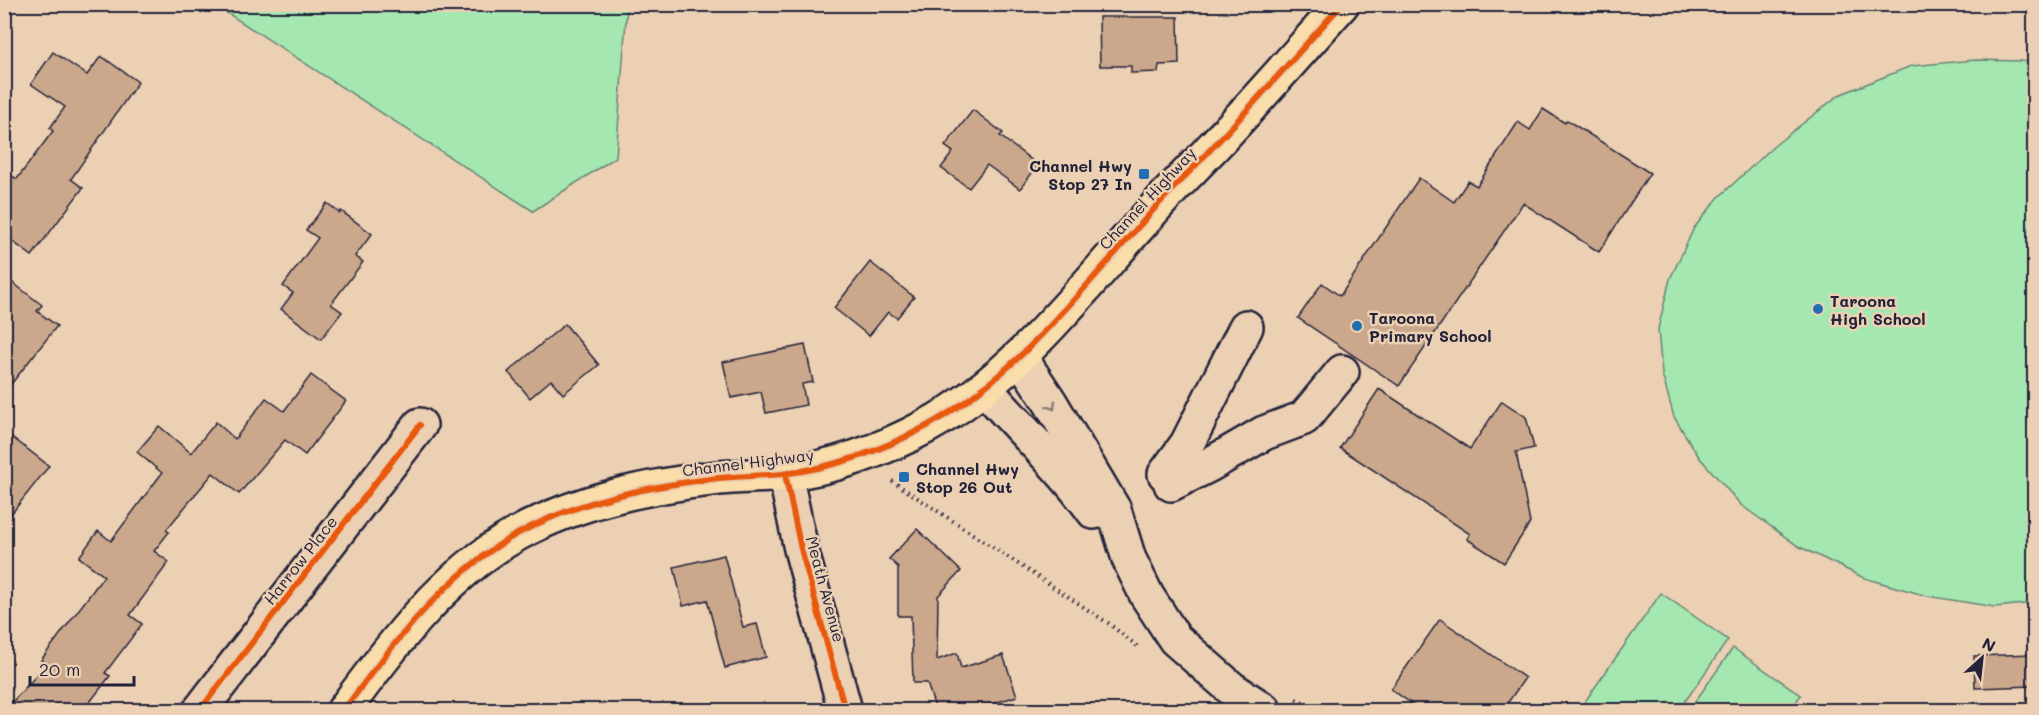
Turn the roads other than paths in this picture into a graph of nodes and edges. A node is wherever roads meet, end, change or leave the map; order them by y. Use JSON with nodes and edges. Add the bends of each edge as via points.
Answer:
{"nodes":[{"id":1,"x":1342,"y":4,"type":"edge"},
{"id":2,"x":1246,"y":327,"type":"dead end"},
{"id":3,"x":1020,"y":357,"type":"junction"},
{"id":4,"x":1342,"y":372,"type":"dead end"},
{"id":5,"x":985,"y":388,"type":"junction"},
{"id":6,"x":420,"y":425,"type":"dead end"},
{"id":7,"x":785,"y":474,"type":"junction"},
{"id":8,"x":1129,"y":559,"type":"junction"},
{"id":9,"x":200,"y":711,"type":"edge"},
{"id":10,"x":344,"y":711,"type":"edge"},
{"id":11,"x":845,"y":711,"type":"edge"},
{"id":12,"x":1264,"y":711,"type":"edge"}],
"edges":[{"from":1,"to":3,"type":"main road","name":"Channel Highway"},
{"from":2,"to":4,"type":"street","via":[[1168,479],[1209,465],[1264,433],[1305,418]]},
{"from":3,"to":5,"type":"main road","name":"Channel Highway"},
{"from":3,"to":8,"type":"street","one_way":true,"via":[[1114,510]]},
{"from":5,"to":7,"type":"main road","name":"Channel Highway","via":[[926,426],[863,455]]},
{"from":5,"to":8,"type":"street","via":[[1075,485]]},
{"from":6,"to":9,"type":"street","name":"Harrow Place"},
{"from":7,"to":10,"type":"main road","name":"Channel Highway","via":[[719,478],[603,498],[514,536],[476,562],[434,600],[405,631]]},
{"from":7,"to":11,"type":"street","name":"Meath Avenue"},
{"from":8,"to":12,"type":"street","via":[[1175,639],[1232,689]]}]}
